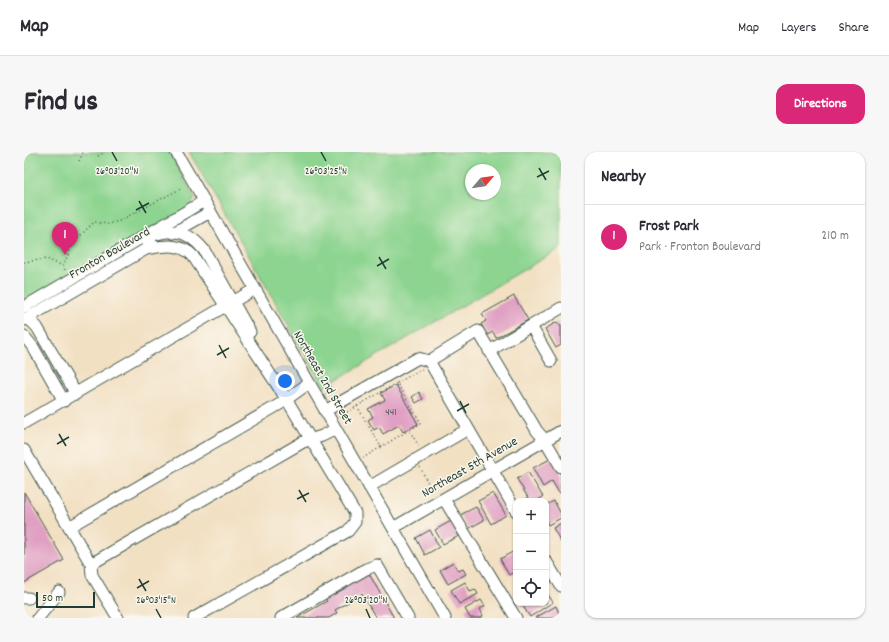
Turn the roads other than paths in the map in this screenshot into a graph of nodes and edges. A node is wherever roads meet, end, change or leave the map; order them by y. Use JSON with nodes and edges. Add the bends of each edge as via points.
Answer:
{"nodes":[{"id":1,"x":176,"y":152,"type":"edge"},
{"id":2,"x":204,"y":201,"type":"junction"},
{"id":3,"x":210,"y":212,"type":"junction"},
{"id":4,"x":176,"y":231,"type":"junction"},
{"id":5,"x":144,"y":244,"type":"junction"},
{"id":6,"x":255,"y":289,"type":"junction"},
{"id":7,"x":229,"y":304,"type":"junction"},
{"id":8,"x":24,"y":307,"type":"edge"},
{"id":9,"x":561,"y":308,"type":"edge"},
{"id":10,"x":25,"y":319,"type":"edge"},
{"id":11,"x":531,"y":326,"type":"junction"},
{"id":12,"x":24,"y":336,"type":"edge"},
{"id":13,"x":489,"y":351,"type":"junction"},
{"id":14,"x":551,"y":361,"type":"dead end"},
{"id":15,"x":428,"y":363,"type":"junction"},
{"id":16,"x":309,"y":383,"type":"junction"},
{"id":17,"x":76,"y":394,"type":"junction"},
{"id":18,"x":287,"y":400,"type":"junction"},
{"id":19,"x":64,"y":401,"type":"junction"},
{"id":20,"x":329,"y":409,"type":"junction"},
{"id":21,"x":337,"y":422,"type":"junction"},
{"id":22,"x":24,"y":423,"type":"edge"},
{"id":23,"x":468,"y":429,"type":"junction"},
{"id":24,"x":561,"y":431,"type":"edge"},
{"id":25,"x":311,"y":440,"type":"junction"},
{"id":26,"x":545,"y":440,"type":"junction"},
{"id":27,"x":24,"y":450,"type":"edge"},
{"id":28,"x":561,"y":467,"type":"edge"},
{"id":29,"x":492,"y":472,"type":"junction"},
{"id":30,"x":369,"y":487,"type":"junction"},
{"id":31,"x":444,"y":499,"type":"junction"},
{"id":32,"x":513,"y":506,"type":"edge"},
{"id":33,"x":69,"y":528,"type":"junction"},
{"id":34,"x":393,"y":528,"type":"junction"},
{"id":35,"x":90,"y":564,"type":"junction"},
{"id":36,"x":549,"y":566,"type":"edge"},
{"id":37,"x":561,"y":586,"type":"edge"},
{"id":38,"x":59,"y":592,"type":"dead end"},
{"id":39,"x":38,"y":618,"type":"edge"},
{"id":40,"x":118,"y":618,"type":"edge"},
{"id":41,"x":194,"y":618,"type":"edge"},
{"id":42,"x":280,"y":618,"type":"edge"},
{"id":43,"x":408,"y":618,"type":"edge"},
{"id":44,"x":446,"y":618,"type":"edge"},
{"id":45,"x":516,"y":618,"type":"edge"}],
"edges":[{"from":1,"to":2,"type":"street","name":"Northeast 2nd Street"},
{"from":2,"to":3,"type":"street","name":"Northeast 2nd Street"},
{"from":2,"to":5,"type":"street","name":"Fronton Boulevard"},
{"from":3,"to":4,"type":"street"},
{"from":3,"to":6,"type":"street","name":"Northeast 2nd Street"},
{"from":4,"to":5,"type":"street","via":[[158,233]]},
{"from":4,"to":7,"type":"street","via":[[191,238],[204,250]]},
{"from":5,"to":7,"type":"street","via":[[176,246],[189,252]]},
{"from":5,"to":8,"type":"street","name":"Fronton Boulevard"},
{"from":5,"to":10,"type":"street","name":"Fronton Boulevard"},
{"from":6,"to":7,"type":"street"},
{"from":6,"to":16,"type":"street","name":"Northeast 2nd Street"},
{"from":7,"to":17,"type":"street"},
{"from":7,"to":18,"type":"street"},
{"from":9,"to":11,"type":"street"},
{"from":10,"to":17,"type":"street","via":[[34,323],[41,332]]},
{"from":11,"to":13,"type":"street"},
{"from":11,"to":14,"type":"street"},
{"from":12,"to":19,"type":"street"},
{"from":13,"to":15,"type":"street","via":[[478,332]]},
{"from":13,"to":26,"type":"street"},
{"from":15,"to":20,"type":"street","via":[[418,358]]},
{"from":15,"to":23,"type":"street"},
{"from":16,"to":18,"type":"street"},
{"from":16,"to":20,"type":"street","name":"Northeast 2nd Street"},
{"from":17,"to":19,"type":"street"},
{"from":18,"to":25,"type":"street"},
{"from":18,"to":33,"type":"street"},
{"from":19,"to":22,"type":"street"},
{"from":20,"to":21,"type":"street","name":"Northeast 2nd Street"},
{"from":21,"to":25,"type":"street"},
{"from":21,"to":30,"type":"street","name":"Northeast 2nd Street"},
{"from":23,"to":29,"type":"street"},
{"from":23,"to":30,"type":"street"},
{"from":24,"to":26,"type":"street","name":"Northeast 5th Avenue"},
{"from":25,"to":35,"type":"street","via":[[303,442]]},
{"from":25,"to":41,"type":"street","via":[[355,513],[355,522],[348,532]]},
{"from":26,"to":28,"type":"street"},
{"from":26,"to":29,"type":"street","name":"Northeast 5th Avenue"},
{"from":27,"to":33,"type":"street"},
{"from":29,"to":31,"type":"street","name":"Northeast 5th Avenue"},
{"from":29,"to":32,"type":"street"},
{"from":30,"to":34,"type":"street","name":"Northeast 2nd Street"},
{"from":31,"to":34,"type":"street","name":"Northeast 5th Avenue"},
{"from":31,"to":45,"type":"street"},
{"from":33,"to":35,"type":"street"},
{"from":34,"to":44,"type":"street","name":"Northeast 2nd Street"},
{"from":35,"to":40,"type":"street","via":[[92,575]]},
{"from":36,"to":37,"type":"street"},
{"from":38,"to":39,"type":"street"},
{"from":42,"to":43,"type":"street","via":[[366,568],[377,565]]}]}
